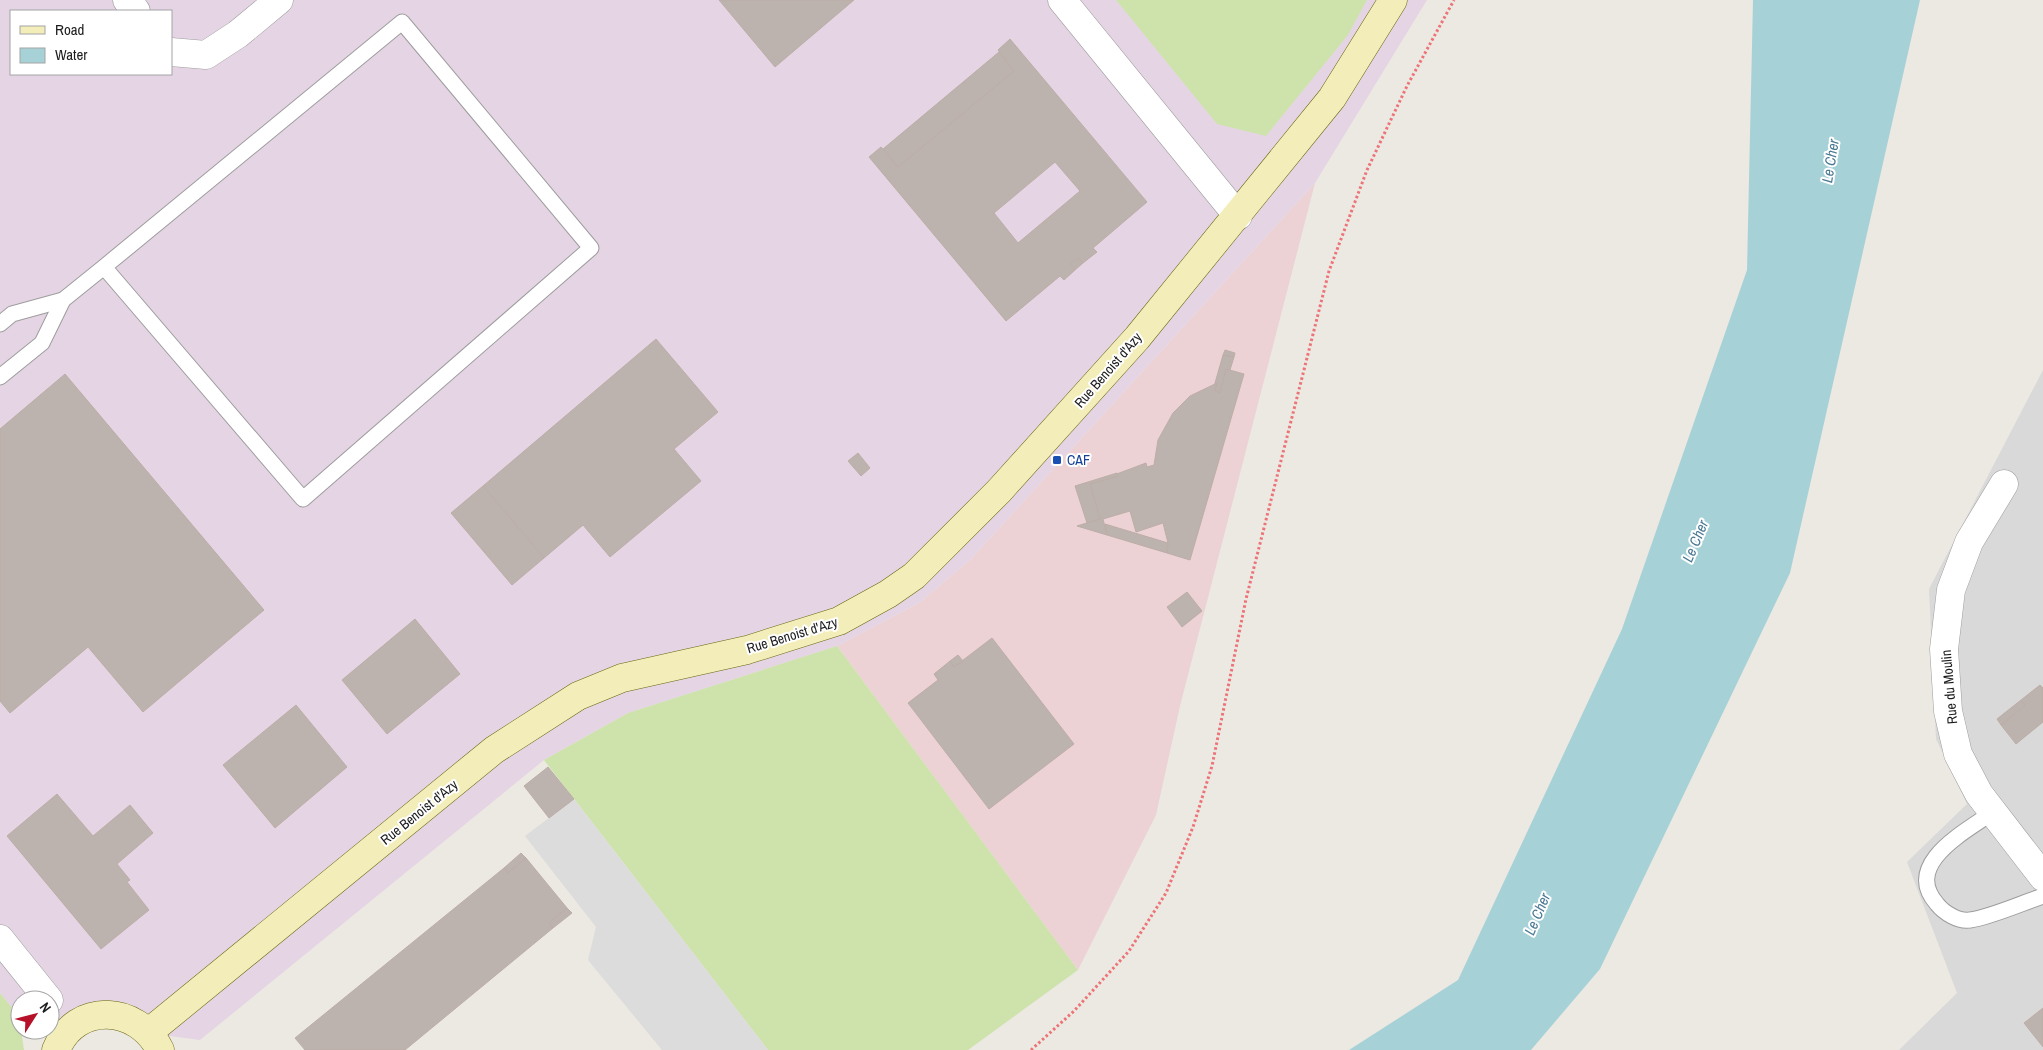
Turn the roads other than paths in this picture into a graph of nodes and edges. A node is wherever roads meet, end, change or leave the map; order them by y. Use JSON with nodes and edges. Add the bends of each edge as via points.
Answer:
{"nodes":[{"id":1,"x":127,"y":0,"type":"edge"},
{"id":2,"x":279,"y":0,"type":"edge"},
{"id":3,"x":1062,"y":0,"type":"edge"},
{"id":4,"x":1394,"y":0,"type":"edge"},
{"id":5,"x":135,"y":10,"type":"edge"},
{"id":6,"x":172,"y":52,"type":"edge"},
{"id":7,"x":1238,"y":216,"type":"junction"},
{"id":8,"x":104,"y":266,"type":"junction"},
{"id":9,"x":63,"y":300,"type":"junction"},
{"id":10,"x":0,"y":324,"type":"edge"},
{"id":11,"x":0,"y":377,"type":"edge"},
{"id":12,"x":2004,"y":484,"type":"dead end"},
{"id":13,"x":1993,"y":812,"type":"junction"},
{"id":14,"x":2043,"y":876,"type":"edge"},
{"id":15,"x":2043,"y":896,"type":"edge"},
{"id":16,"x":0,"y":939,"type":"edge"},
{"id":17,"x":40,"y":990,"type":"edge"},
{"id":18,"x":60,"y":1014,"type":"edge"},
{"id":19,"x":71,"y":1028,"type":"junction"},
{"id":20,"x":155,"y":1041,"type":"edge"},
{"id":21,"x":56,"y":1050,"type":"edge"}],
"edges":[{"from":1,"to":5,"type":"street"},
{"from":2,"to":6,"type":"street","via":[[206,55]]},
{"from":3,"to":7,"type":"street"},
{"from":4,"to":7,"type":"street","name":"Rue Benoist d'Azy","via":[[1332,98]]},
{"from":7,"to":20,"type":"street","name":"Rue Benoist d'Azy","via":[[1091,390],[999,491],[914,576],[839,621],[747,650],[622,678],[578,696],[494,750]]},
{"from":8,"to":8,"type":"lane","via":[[402,22],[591,248],[303,499]]},
{"from":8,"to":9,"type":"lane"},
{"from":9,"to":10,"type":"lane","via":[[12,314]]},
{"from":9,"to":11,"type":"lane","via":[[42,343]]},
{"from":12,"to":13,"type":"street","name":"Rue du Moulin","via":[[1969,542],[1954,582],[1944,649],[1948,711],[1958,754],[1979,794]]},
{"from":13,"to":14,"type":"street","name":"Rue du Moulin"},
{"from":13,"to":15,"type":"lane","via":[[1941,849],[1928,870],[1929,895],[1945,913],[1969,921]]},
{"from":16,"to":17,"type":"street"},
{"from":18,"to":19,"type":"street"},
{"from":19,"to":20,"type":"street","via":[[85,1019],[119,1016],[136,1022]]},
{"from":19,"to":21,"type":"street"}]}
